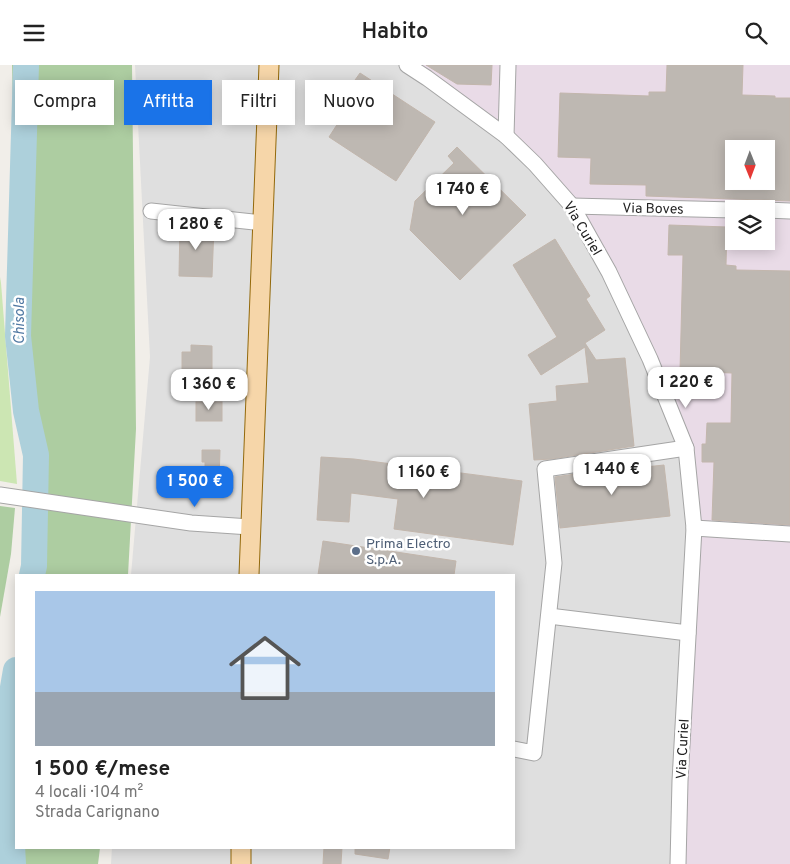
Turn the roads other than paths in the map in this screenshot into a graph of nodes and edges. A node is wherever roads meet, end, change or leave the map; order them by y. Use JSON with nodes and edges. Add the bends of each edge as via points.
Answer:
{"nodes":[{"id":1,"x":269,"y":65,"type":"edge"},
{"id":2,"x":407,"y":65,"type":"edge"},
{"id":3,"x":508,"y":65,"type":"edge"},
{"id":4,"x":506,"y":136,"type":"junction"},
{"id":5,"x":572,"y":206,"type":"junction"},
{"id":6,"x":725,"y":210,"type":"edge"},
{"id":7,"x":775,"y":210,"type":"edge"},
{"id":8,"x":151,"y":211,"type":"dead end"},
{"id":9,"x":790,"y":211,"type":"edge"},
{"id":10,"x":263,"y":223,"type":"junction"},
{"id":11,"x":686,"y":448,"type":"junction"},
{"id":12,"x":0,"y":495,"type":"edge"},
{"id":13,"x":250,"y":527,"type":"junction"},
{"id":14,"x":694,"y":527,"type":"junction"},
{"id":15,"x":790,"y":534,"type":"edge"},
{"id":16,"x":249,"y":574,"type":"edge"},
{"id":17,"x":548,"y":616,"type":"junction"},
{"id":18,"x":688,"y":633,"type":"junction"},
{"id":19,"x":515,"y":749,"type":"edge"},
{"id":20,"x":241,"y":849,"type":"edge"},
{"id":21,"x":241,"y":864,"type":"edge"},
{"id":22,"x":678,"y":864,"type":"edge"}],
"edges":[{"from":1,"to":10,"type":"main road"},
{"from":2,"to":4,"type":"street","name":"Via Curiel"},
{"from":3,"to":4,"type":"street"},
{"from":4,"to":5,"type":"street","name":"Via Curiel"},
{"from":5,"to":6,"type":"street","name":"Via Boves"},
{"from":5,"to":11,"type":"street","name":"Via Curiel","via":[[609,272],[650,359]]},
{"from":7,"to":9,"type":"street"},
{"from":8,"to":10,"type":"street"},
{"from":10,"to":13,"type":"main road"},
{"from":11,"to":14,"type":"street","name":"Via Curiel"},
{"from":11,"to":17,"type":"street","via":[[545,469],[554,563]]},
{"from":12,"to":13,"type":"street","via":[[191,523]]},
{"from":13,"to":16,"type":"main road"},
{"from":14,"to":15,"type":"street"},
{"from":14,"to":18,"type":"street","name":"Via Curiel"},
{"from":17,"to":18,"type":"street"},
{"from":17,"to":19,"type":"street","via":[[534,753]]},
{"from":18,"to":22,"type":"street","name":"Via Curiel"},
{"from":20,"to":21,"type":"main road"}]}
